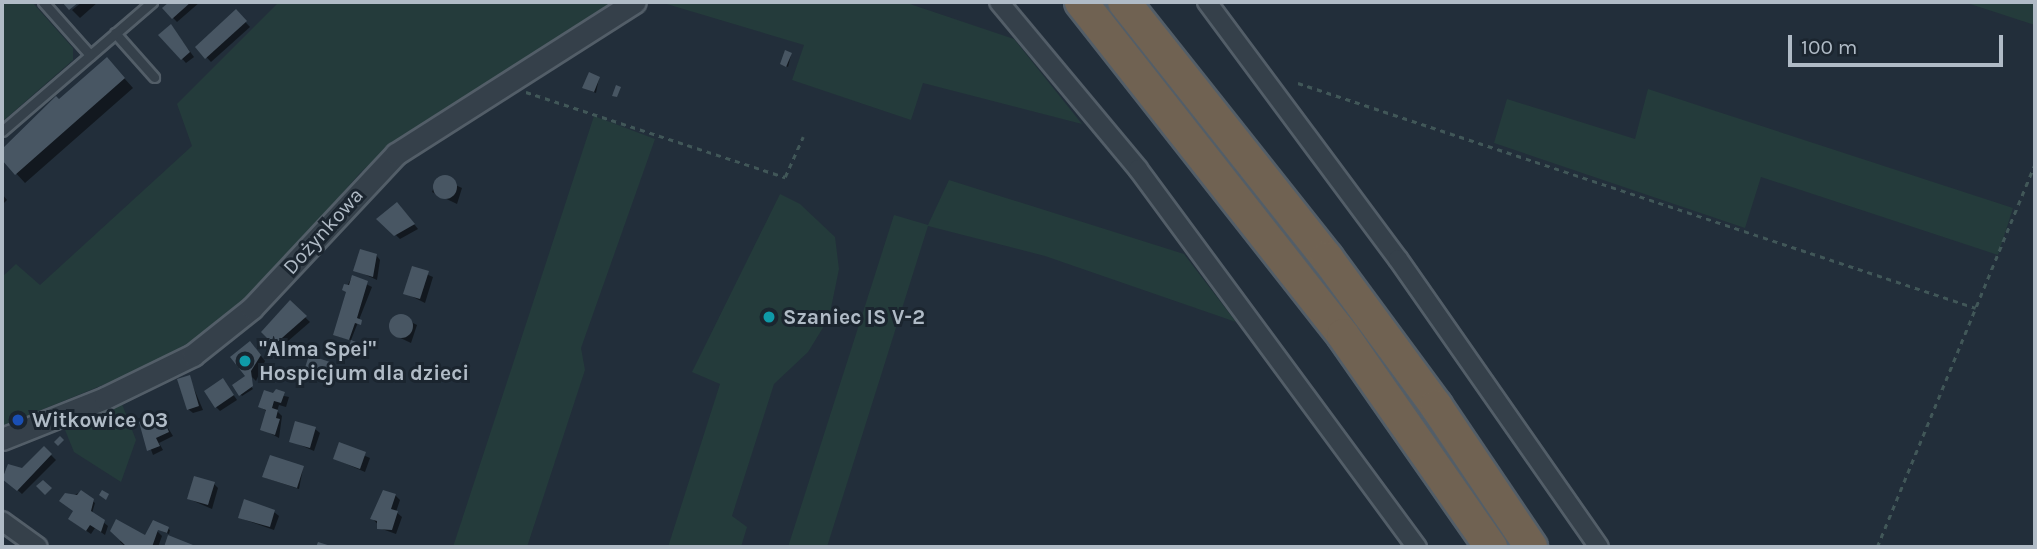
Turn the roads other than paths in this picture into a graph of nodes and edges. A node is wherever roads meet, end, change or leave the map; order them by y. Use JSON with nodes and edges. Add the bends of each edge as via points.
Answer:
{"nodes":[{"id":1,"x":43,"y":2,"type":"edge"},
{"id":2,"x":134,"y":2,"type":"edge"},
{"id":3,"x":152,"y":2,"type":"edge"},
{"id":4,"x":635,"y":2,"type":"edge"},
{"id":5,"x":999,"y":2,"type":"edge"},
{"id":6,"x":1081,"y":2,"type":"edge"},
{"id":7,"x":1124,"y":2,"type":"edge"},
{"id":8,"x":1207,"y":2,"type":"edge"},
{"id":9,"x":142,"y":10,"type":"junction"},
{"id":10,"x":115,"y":33,"type":"junction"},
{"id":11,"x":90,"y":55,"type":"junction"},
{"id":12,"x":154,"y":77,"type":"dead end"},
{"id":13,"x":2,"y":131,"type":"edge"},
{"id":14,"x":2,"y":439,"type":"edge"},
{"id":15,"x":2,"y":521,"type":"edge"},
{"id":16,"x":38,"y":547,"type":"edge"},
{"id":17,"x":1417,"y":547,"type":"edge"},
{"id":18,"x":1490,"y":547,"type":"edge"},
{"id":19,"x":1531,"y":547,"type":"edge"},
{"id":20,"x":1598,"y":547,"type":"edge"}],
"edges":[{"from":1,"to":11,"type":"lane"},
{"from":2,"to":9,"type":"lane"},
{"from":3,"to":9,"type":"lane"},
{"from":4,"to":14,"type":"street","name":"Dożynkowa","via":[[396,154],[252,307],[193,355],[105,398]]},
{"from":5,"to":17,"type":"street","via":[[1138,169]]},
{"from":6,"to":18,"type":"highway","via":[[1343,335]]},
{"from":7,"to":19,"type":"highway","via":[[1327,258],[1436,406]]},
{"from":8,"to":20,"type":"street","via":[[1398,259]]},
{"from":9,"to":10,"type":"lane"},
{"from":10,"to":11,"type":"lane"},
{"from":10,"to":12,"type":"lane"},
{"from":11,"to":13,"type":"lane"},
{"from":15,"to":16,"type":"street"}]}
